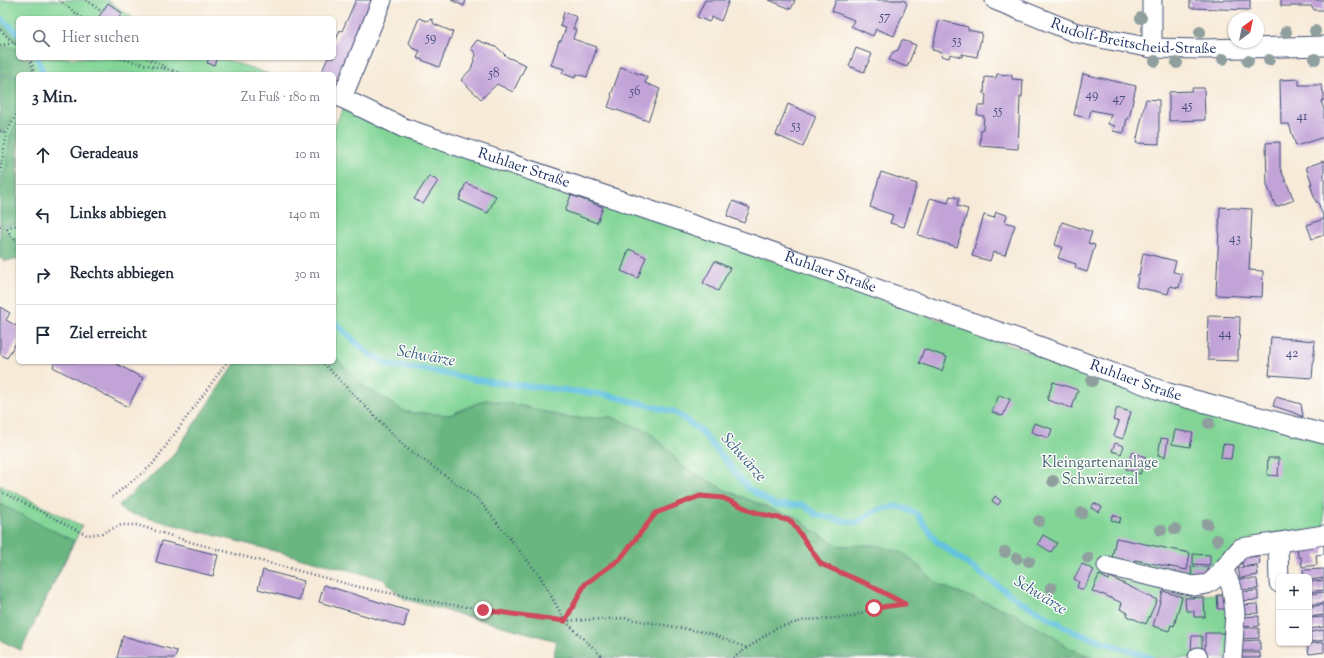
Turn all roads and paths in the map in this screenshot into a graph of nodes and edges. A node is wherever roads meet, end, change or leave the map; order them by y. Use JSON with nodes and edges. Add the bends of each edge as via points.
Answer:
{"nodes":[{"id":1,"x":59,"y":0,"type":"edge"},
{"id":2,"x":86,"y":0,"type":"edge"},
{"id":3,"x":382,"y":0,"type":"edge"},
{"id":4,"x":995,"y":0,"type":"edge"},
{"id":5,"x":1152,"y":0,"type":"edge"},
{"id":6,"x":102,"y":12,"type":"dead end"},
{"id":7,"x":79,"y":16,"type":"edge"},
{"id":8,"x":0,"y":30,"type":"edge"},
{"id":9,"x":13,"y":42,"type":"junction"},
{"id":10,"x":16,"y":44,"type":"edge"},
{"id":11,"x":0,"y":45,"type":"edge"},
{"id":12,"x":1324,"y":46,"type":"edge"},
{"id":13,"x":1152,"y":48,"type":"junction"},
{"id":14,"x":30,"y":60,"type":"edge"},
{"id":15,"x":126,"y":60,"type":"edge"},
{"id":16,"x":151,"y":60,"type":"edge"},
{"id":17,"x":174,"y":71,"type":"junction"},
{"id":18,"x":34,"y":72,"type":"edge"},
{"id":19,"x":177,"y":72,"type":"edge"},
{"id":20,"x":16,"y":116,"type":"edge"},
{"id":21,"x":0,"y":132,"type":"edge"},
{"id":22,"x":7,"y":135,"type":"junction"},
{"id":23,"x":0,"y":159,"type":"edge"},
{"id":24,"x":3,"y":162,"type":"junction"},
{"id":25,"x":0,"y":173,"type":"edge"},
{"id":26,"x":16,"y":225,"type":"edge"},
{"id":27,"x":0,"y":226,"type":"edge"},
{"id":28,"x":7,"y":229,"type":"junction"},
{"id":29,"x":16,"y":240,"type":"edge"},
{"id":30,"x":226,"y":364,"type":"edge"},
{"id":31,"x":324,"y":364,"type":"edge"},
{"id":32,"x":1324,"y":434,"type":"edge"},
{"id":33,"x":0,"y":491,"type":"edge"},
{"id":34,"x":112,"y":497,"type":"dead end"},
{"id":35,"x":1324,"y":535,"type":"edge"},
{"id":36,"x":1278,"y":543,"type":"junction"},
{"id":37,"x":1107,"y":566,"type":"dead end"},
{"id":38,"x":1223,"y":570,"type":"junction"},
{"id":39,"x":1279,"y":574,"type":"edge"},
{"id":40,"x":565,"y":621,"type":"junction"},
{"id":41,"x":747,"y":648,"type":"junction"},
{"id":42,"x":604,"y":658,"type":"edge"},
{"id":43,"x":733,"y":658,"type":"edge"},
{"id":44,"x":1232,"y":658,"type":"edge"}],
"edges":[{"from":1,"to":7,"type":"path"},
{"from":2,"to":6,"type":"path"},
{"from":3,"to":32,"type":"street","name":"Ruhlaer Straße","via":[[342,98],[404,128],[757,247],[1168,394]]},
{"from":4,"to":13,"type":"street","name":"Rudolf-Breitscheid-Straße","via":[[1074,32]]},
{"from":5,"to":13,"type":"street"},
{"from":8,"to":9,"type":"path"},
{"from":9,"to":10,"type":"path"},
{"from":9,"to":11,"type":"path"},
{"from":12,"to":13,"type":"street","name":"Rudolf-Breitscheid-Straße"},
{"from":14,"to":18,"type":"path"},
{"from":15,"to":17,"type":"path"},
{"from":16,"to":17,"type":"path"},
{"from":17,"to":19,"type":"path"},
{"from":20,"to":22,"type":"path"},
{"from":21,"to":22,"type":"path"},
{"from":22,"to":24,"type":"path"},
{"from":23,"to":24,"type":"path"},
{"from":24,"to":25,"type":"path"},
{"from":26,"to":28,"type":"path"},
{"from":27,"to":28,"type":"path"},
{"from":28,"to":29,"type":"path"},
{"from":30,"to":34,"type":"path","via":[[152,465]]},
{"from":31,"to":40,"type":"path","via":[[405,446],[478,499],[540,576]]},
{"from":33,"to":40,"type":"path","via":[[87,535],[102,534],[121,525],[137,524],[194,543],[359,587],[440,603]]},
{"from":35,"to":36,"type":"street"},
{"from":36,"to":38,"type":"street","via":[[1241,548]]},
{"from":36,"to":39,"type":"street"},
{"from":37,"to":38,"type":"street","via":[[1194,586],[1208,584]]},
{"from":38,"to":44,"type":"street","via":[[1232,588],[1235,613]]},
{"from":40,"to":41,"type":"path","via":[[624,618],[709,633]]},
{"from":40,"to":41,"type":"path","via":[[585,584],[620,559],[656,513],[700,496],[723,498],[754,512],[791,521],[821,564],[905,604],[874,608],[851,617],[805,620],[776,628]]},
{"from":40,"to":42,"type":"path"},
{"from":41,"to":43,"type":"path"}]}
